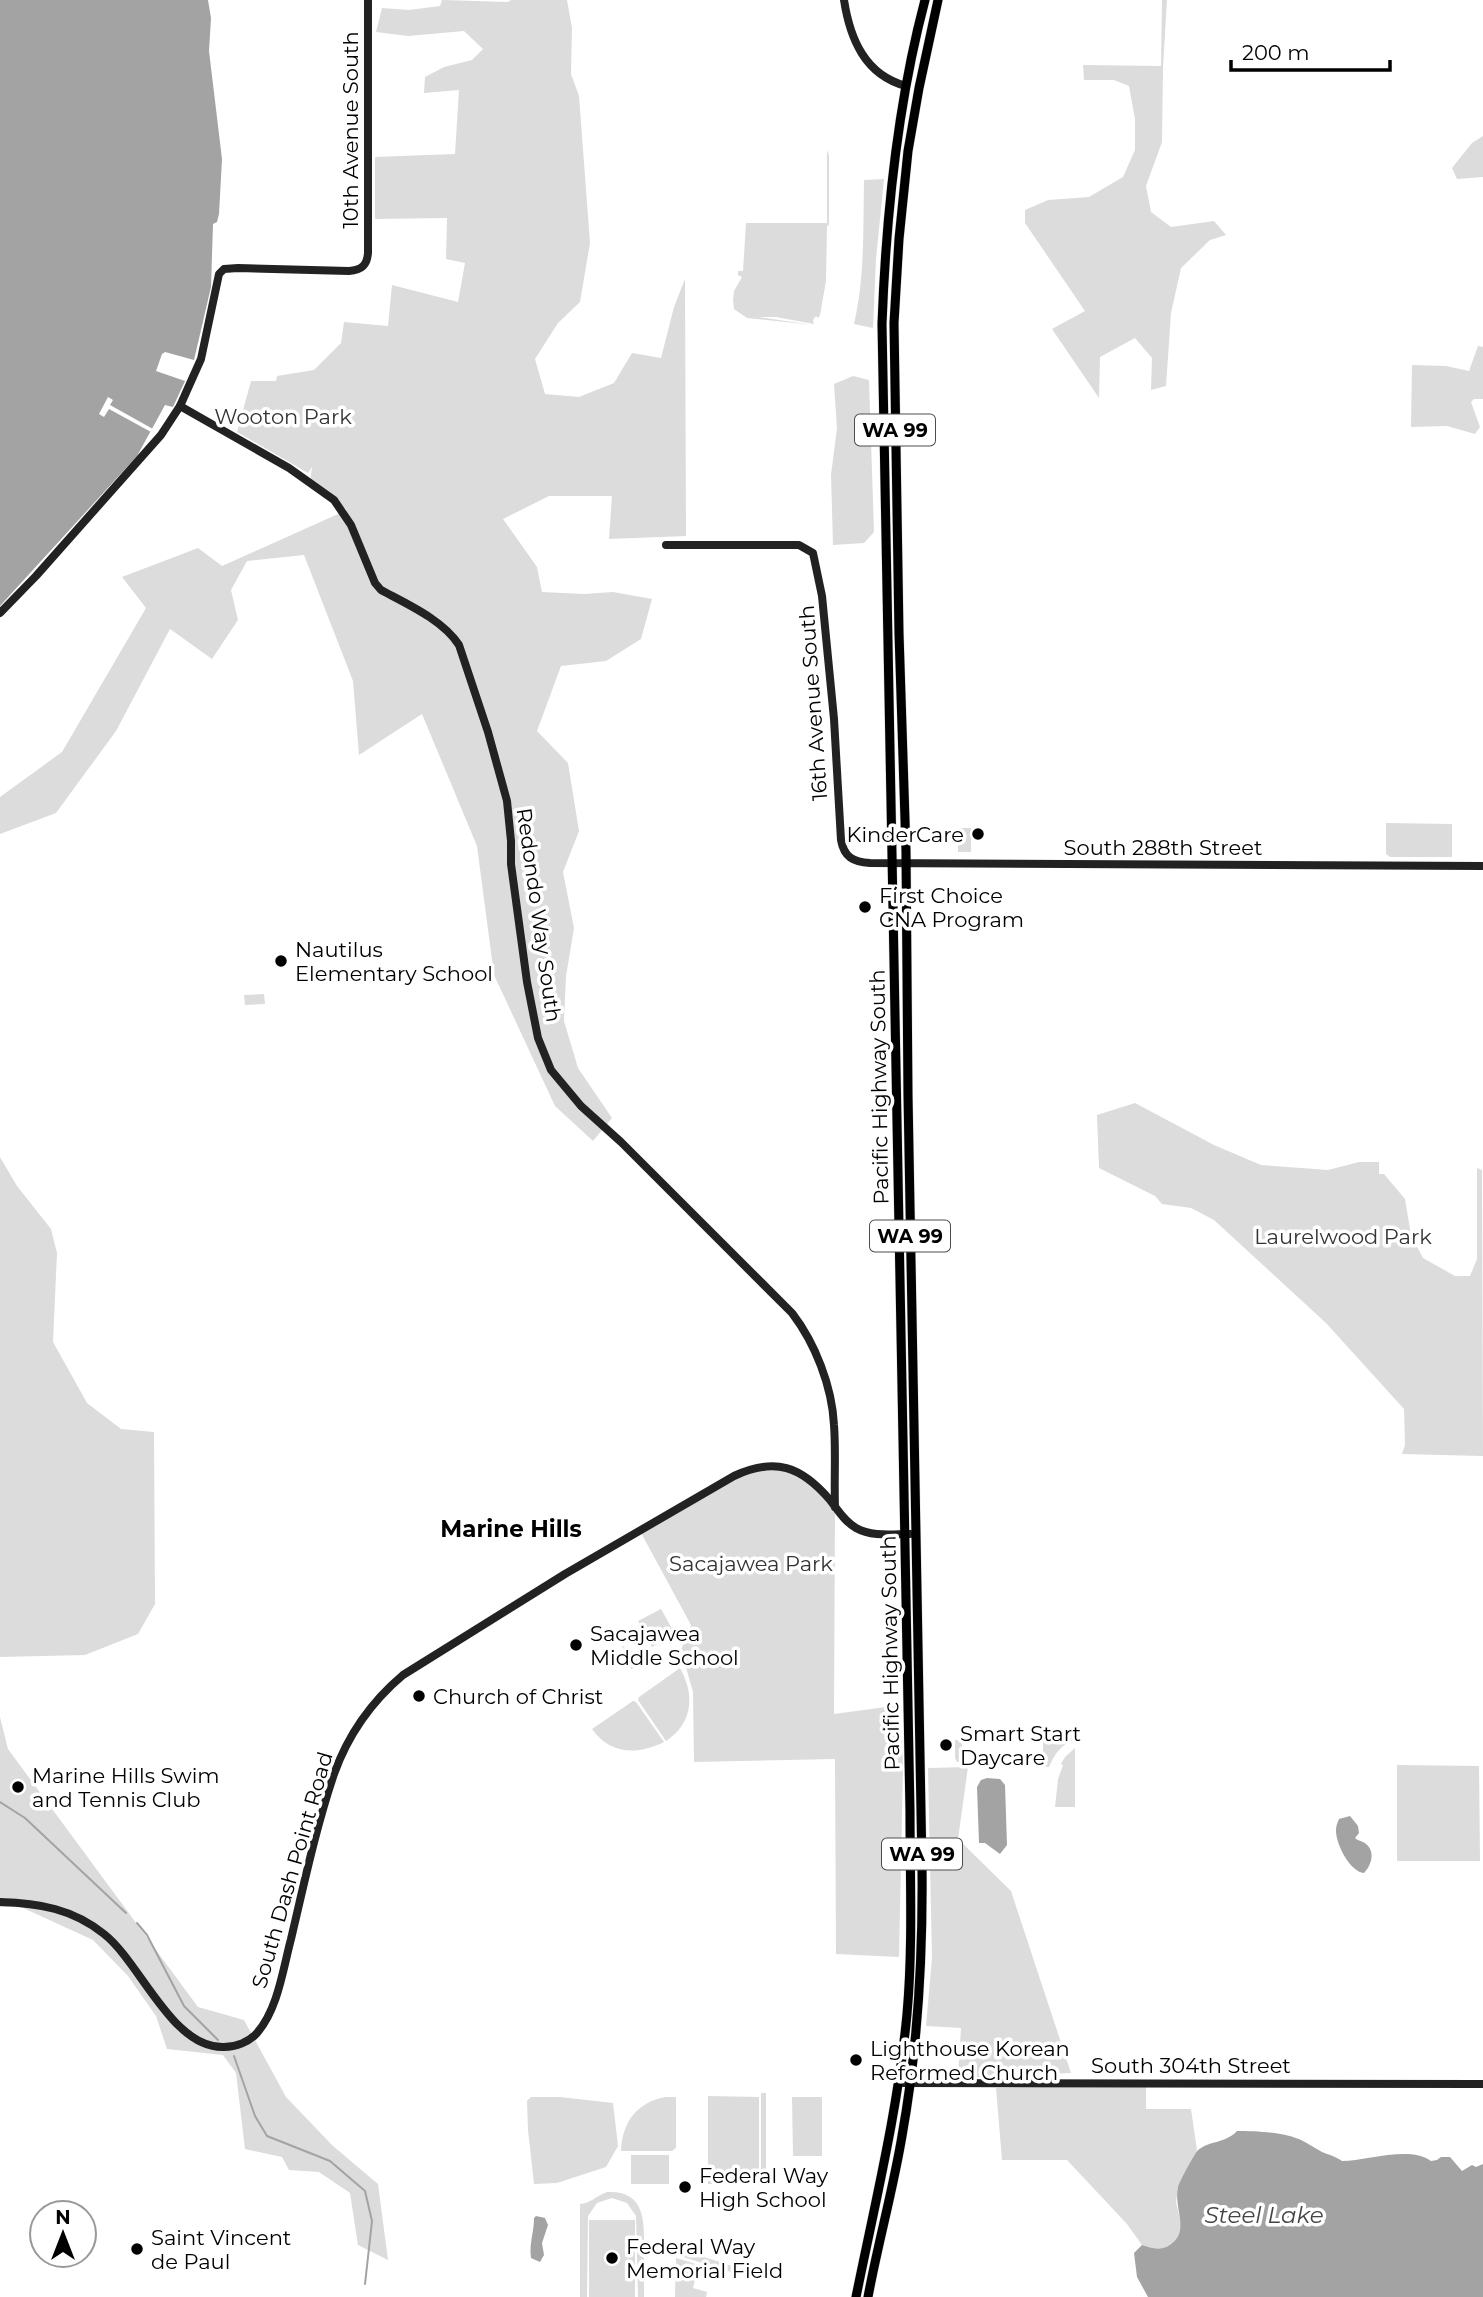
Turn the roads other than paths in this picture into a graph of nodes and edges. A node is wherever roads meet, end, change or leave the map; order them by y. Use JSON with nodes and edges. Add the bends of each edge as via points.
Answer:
{"nodes":[{"id":1,"x":368,"y":0,"type":"edge"},
{"id":2,"x":844,"y":0,"type":"edge"},
{"id":3,"x":925,"y":0,"type":"edge"},
{"id":4,"x":938,"y":0,"type":"edge"},
{"id":5,"x":906,"y":86,"type":"junction"},
{"id":6,"x":901,"y":210,"type":"junction"},
{"id":7,"x":886,"y":256,"type":"junction"},
{"id":8,"x":894,"y":323,"type":"junction"},
{"id":9,"x":180,"y":406,"type":"junction"},
{"id":10,"x":884,"y":457,"type":"junction"},
{"id":11,"x":897,"y":498,"type":"junction"},
{"id":12,"x":666,"y":545,"type":"dead end"},
{"id":13,"x":0,"y":613,"type":"edge"},
{"id":14,"x":846,"y":854,"type":"joint"},
{"id":15,"x":892,"y":863,"type":"junction"},
{"id":16,"x":906,"y":864,"type":"junction"},
{"id":17,"x":1483,"y":866,"type":"edge"},
{"id":18,"x":897,"y":1129,"type":"junction"},
{"id":19,"x":910,"y":1200,"type":"junction"},
{"id":20,"x":899,"y":1213,"type":"junction"},
{"id":21,"x":911,"y":1289,"type":"junction"},
{"id":22,"x":835,"y":1507,"type":"junction"},
{"id":23,"x":905,"y":1534,"type":"junction"},
{"id":24,"x":916,"y":1534,"type":"junction"},
{"id":25,"x":907,"y":1661,"type":"junction"},
{"id":26,"x":919,"y":1708,"type":"junction"},
{"id":27,"x":0,"y":1902,"type":"edge"},
{"id":28,"x":898,"y":2083,"type":"junction"},
{"id":29,"x":911,"y":2083,"type":"junction"},
{"id":30,"x":1483,"y":2084,"type":"edge"},
{"id":31,"x":856,"y":2297,"type":"edge"},
{"id":32,"x":868,"y":2297,"type":"edge"}],
"edges":[{"from":1,"to":9,"type":"street","name":"10th Avenue South","via":[[367,260],[362,268],[349,271],[221,271],[201,359]]},
{"from":2,"to":5,"type":"street","via":[[858,45],[871,67]]},
{"from":3,"to":5,"type":"main road","name":"Pacific Highway South","number":"WA 99"},
{"from":4,"to":6,"type":"main road","name":"Pacific Highway South","number":"WA 99"},
{"from":5,"to":6,"type":"main road","via":[[910,94],[897,185]]},
{"from":5,"to":7,"type":"main road","name":"Pacific Highway South","number":"WA 99"},
{"from":6,"to":8,"type":"main road","name":"Pacific Highway South","number":"WA 99"},
{"from":7,"to":8,"type":"main road","via":[[887,315]]},
{"from":7,"to":10,"type":"main road","name":"Pacific Highway South","number":"WA 99"},
{"from":8,"to":11,"type":"main road","name":"Pacific Highway South","number":"WA 99"},
{"from":9,"to":13,"type":"street","via":[[144,457]]},
{"from":9,"to":22,"type":"street","name":"Redondo Way South","via":[[289,468],[334,500],[351,525],[374,583],[437,623],[459,645],[507,801],[522,949],[545,1058],[570,1095],[800,1323],[831,1406]]},
{"from":10,"to":11,"type":"main road","via":[[891,496]]},
{"from":10,"to":15,"type":"main road","name":"Pacific Highway South","number":"WA 99"},
{"from":11,"to":16,"type":"main road","name":"Pacific Highway South","number":"WA 99"},
{"from":12,"to":14,"type":"street","name":"16th Avenue South","via":[[799,545],[815,559],[834,719],[840,835]]},
{"from":14,"to":15,"type":"street","name":"South 288th Street","via":[[861,863]]},
{"from":15,"to":16,"type":"street","name":"South 288th Street"},
{"from":15,"to":18,"type":"main road","name":"Pacific Highway South","number":"WA 99"},
{"from":16,"to":17,"type":"street","name":"South 288th Street"},
{"from":16,"to":19,"type":"main road","name":"Pacific Highway South","number":"WA 99"},
{"from":18,"to":19,"type":"main road","via":[[904,1196]]},
{"from":18,"to":20,"type":"main road","name":"Pacific Highway South","number":"WA 99"},
{"from":19,"to":21,"type":"main road","name":"Pacific Highway South","number":"WA 99"},
{"from":20,"to":21,"type":"main road","via":[[905,1217]]},
{"from":20,"to":23,"type":"main road","name":"Pacific Highway South","number":"WA 99"},
{"from":21,"to":24,"type":"main road","name":"Pacific Highway South","number":"WA 99"},
{"from":22,"to":23,"type":"street","name":"South Dash Point Road","via":[[863,1531]]},
{"from":22,"to":27,"type":"street","name":"South Dash Point Road","via":[[810,1480],[791,1469],[767,1466],[743,1472],[565,1574],[434,1654],[384,1691],[351,1735],[334,1774],[276,1995],[265,2022],[244,2043],[215,2047],[188,2034],[120,1948],[83,1920],[49,1906]]},
{"from":23,"to":24,"type":"street","name":"South Dash Point Road"},
{"from":23,"to":25,"type":"main road","name":"Pacific Highway South","number":"WA 99"},
{"from":24,"to":26,"type":"main road","name":"Pacific Highway South","number":"WA 99"},
{"from":25,"to":26,"type":"main road"},
{"from":25,"to":28,"type":"main road","name":"Pacific Highway South","number":"WA 99","via":[[911,1958]]},
{"from":26,"to":29,"type":"main road","name":"Pacific Highway South","number":"WA 99","via":[[922,1947]]},
{"from":28,"to":29,"type":"street","name":"South 304th Street"},
{"from":28,"to":31,"type":"main road","name":"Pacific Highway South","number":"WA 99"},
{"from":29,"to":30,"type":"street","name":"South 304th Street"},
{"from":29,"to":32,"type":"main road","name":"Pacific Highway South","number":"WA 99"}]}
